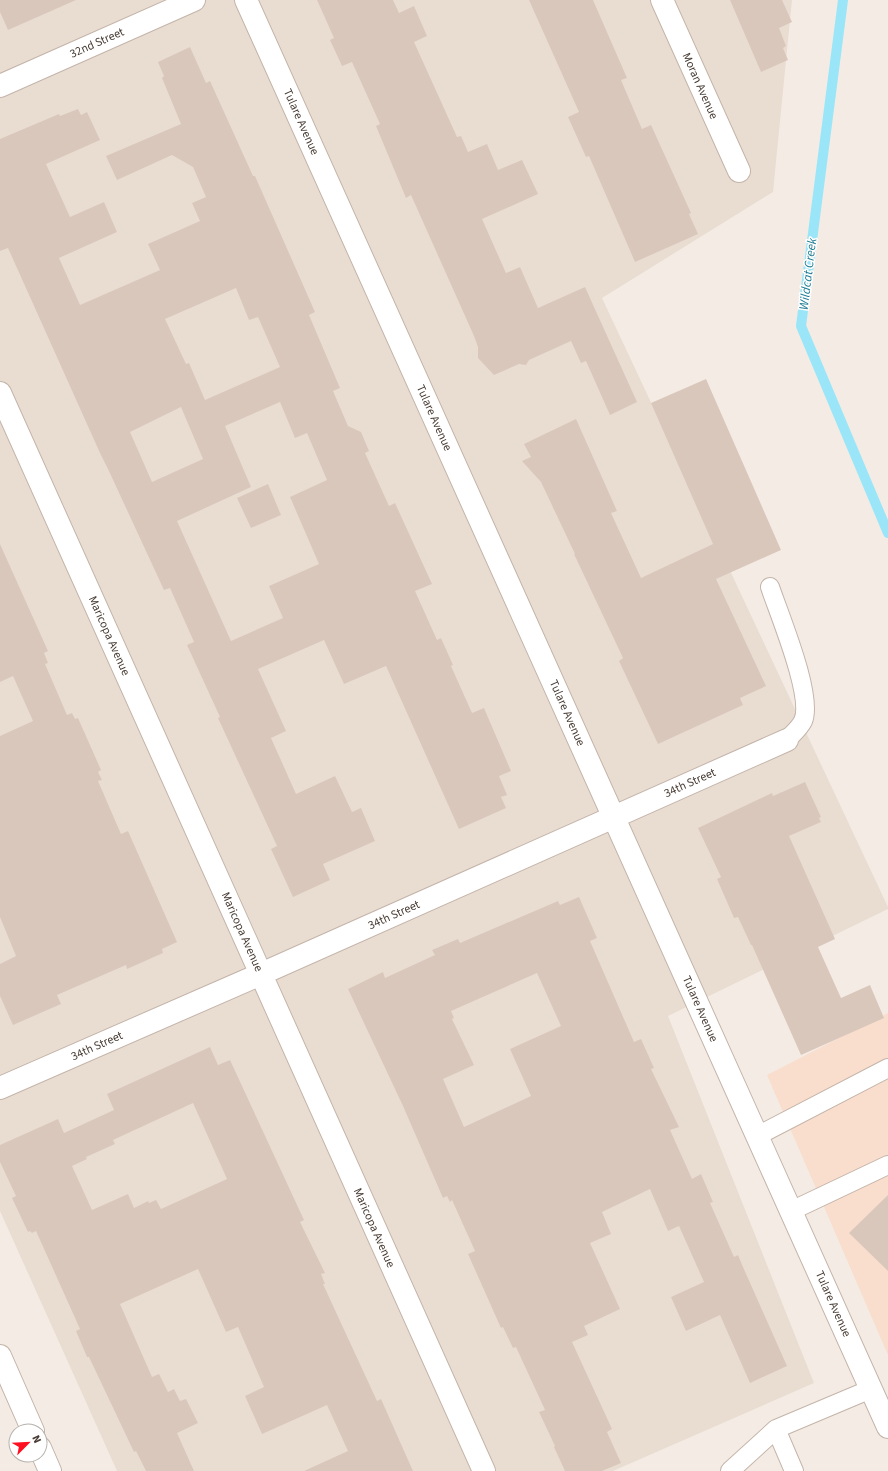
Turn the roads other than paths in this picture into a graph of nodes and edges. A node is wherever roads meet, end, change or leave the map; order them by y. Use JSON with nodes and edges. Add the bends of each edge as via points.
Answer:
{"nodes":[{"id":1,"x":194,"y":0,"type":"edge"},
{"id":2,"x":246,"y":0,"type":"edge"},
{"id":3,"x":662,"y":0,"type":"edge"},
{"id":4,"x":0,"y":86,"type":"edge"},
{"id":5,"x":739,"y":171,"type":"dead end"},
{"id":6,"x":0,"y":393,"type":"edge"},
{"id":7,"x":770,"y":587,"type":"dead end"},
{"id":8,"x":787,"y":740,"type":"joint"},
{"id":9,"x":614,"y":817,"type":"junction"},
{"id":10,"x":261,"y":974,"type":"junction"},
{"id":11,"x":888,"y":1068,"type":"edge"},
{"id":12,"x":0,"y":1088,"type":"edge"},
{"id":13,"x":757,"y":1136,"type":"junction"},
{"id":14,"x":888,"y":1165,"type":"edge"},
{"id":15,"x":791,"y":1211,"type":"junction"},
{"id":16,"x":0,"y":1356,"type":"edge"},
{"id":17,"x":871,"y":1389,"type":"junction"},
{"id":18,"x":29,"y":1423,"type":"edge"},
{"id":19,"x":888,"y":1427,"type":"edge"},
{"id":20,"x":776,"y":1429,"type":"junction"},
{"id":21,"x":484,"y":1471,"type":"edge"},
{"id":22,"x":730,"y":1471,"type":"edge"},
{"id":23,"x":794,"y":1471,"type":"edge"}],
"edges":[{"from":1,"to":4,"type":"street","name":"32nd Street"},
{"from":2,"to":9,"type":"street","name":"Tulare Avenue"},
{"from":3,"to":5,"type":"street","name":"Moran Avenue"},
{"from":6,"to":10,"type":"street","name":"Maricopa Avenue"},
{"from":7,"to":8,"type":"lane","via":[[802,684],[802,722]]},
{"from":8,"to":9,"type":"street","name":"34th Street"},
{"from":9,"to":10,"type":"street","name":"34th Street"},
{"from":9,"to":13,"type":"street","name":"Tulare Avenue"},
{"from":10,"to":12,"type":"street","name":"34th Street"},
{"from":10,"to":21,"type":"street","name":"Maricopa Avenue"},
{"from":11,"to":13,"type":"lane"},
{"from":13,"to":15,"type":"street","name":"Tulare Avenue"},
{"from":14,"to":15,"type":"lane"},
{"from":15,"to":17,"type":"street","name":"Tulare Avenue"},
{"from":16,"to":18,"type":"street"},
{"from":17,"to":19,"type":"street","name":"Tulare Avenue"},
{"from":17,"to":20,"type":"lane"},
{"from":20,"to":22,"type":"lane"},
{"from":20,"to":23,"type":"lane"}]}
